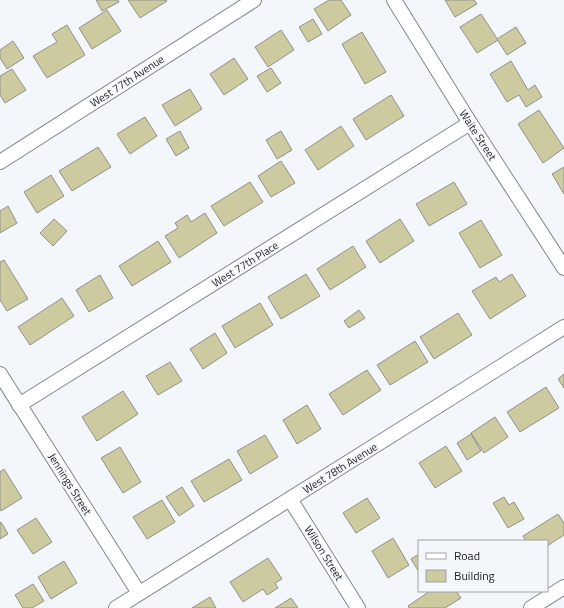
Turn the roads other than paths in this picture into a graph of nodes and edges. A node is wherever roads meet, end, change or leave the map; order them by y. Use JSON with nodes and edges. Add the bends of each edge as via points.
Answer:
{"nodes":[{"id":1,"x":254,"y":0,"type":"edge"},
{"id":2,"x":394,"y":0,"type":"edge"},
{"id":3,"x":470,"y":123,"type":"junction"},
{"id":4,"x":0,"y":162,"type":"edge"},
{"id":5,"x":564,"y":268,"type":"edge"},
{"id":6,"x":564,"y":328,"type":"edge"},
{"id":7,"x":0,"y":374,"type":"edge"},
{"id":8,"x":20,"y":405,"type":"junction"},
{"id":9,"x":290,"y":499,"type":"junction"},
{"id":10,"x":564,"y":587,"type":"edge"},
{"id":11,"x":139,"y":594,"type":"junction"},
{"id":12,"x":116,"y":608,"type":"edge"},
{"id":13,"x":358,"y":608,"type":"edge"},
{"id":14,"x":531,"y":608,"type":"edge"}],
"edges":[{"from":1,"to":4,"type":"street","name":"West 77th Avenue"},
{"from":2,"to":3,"type":"street","name":"Waite Street"},
{"from":3,"to":5,"type":"street","name":"Waite Street"},
{"from":3,"to":8,"type":"street","name":"West 77th Place"},
{"from":6,"to":9,"type":"street","name":"West 78th Avenue"},
{"from":7,"to":8,"type":"street","name":"Jennings Street"},
{"from":8,"to":11,"type":"street","name":"Jennings Street"},
{"from":9,"to":11,"type":"street","name":"West 78th Avenue"},
{"from":9,"to":13,"type":"street","name":"Wilson Street"},
{"from":10,"to":14,"type":"street"},
{"from":11,"to":12,"type":"street","name":"West 78th Avenue"}]}
